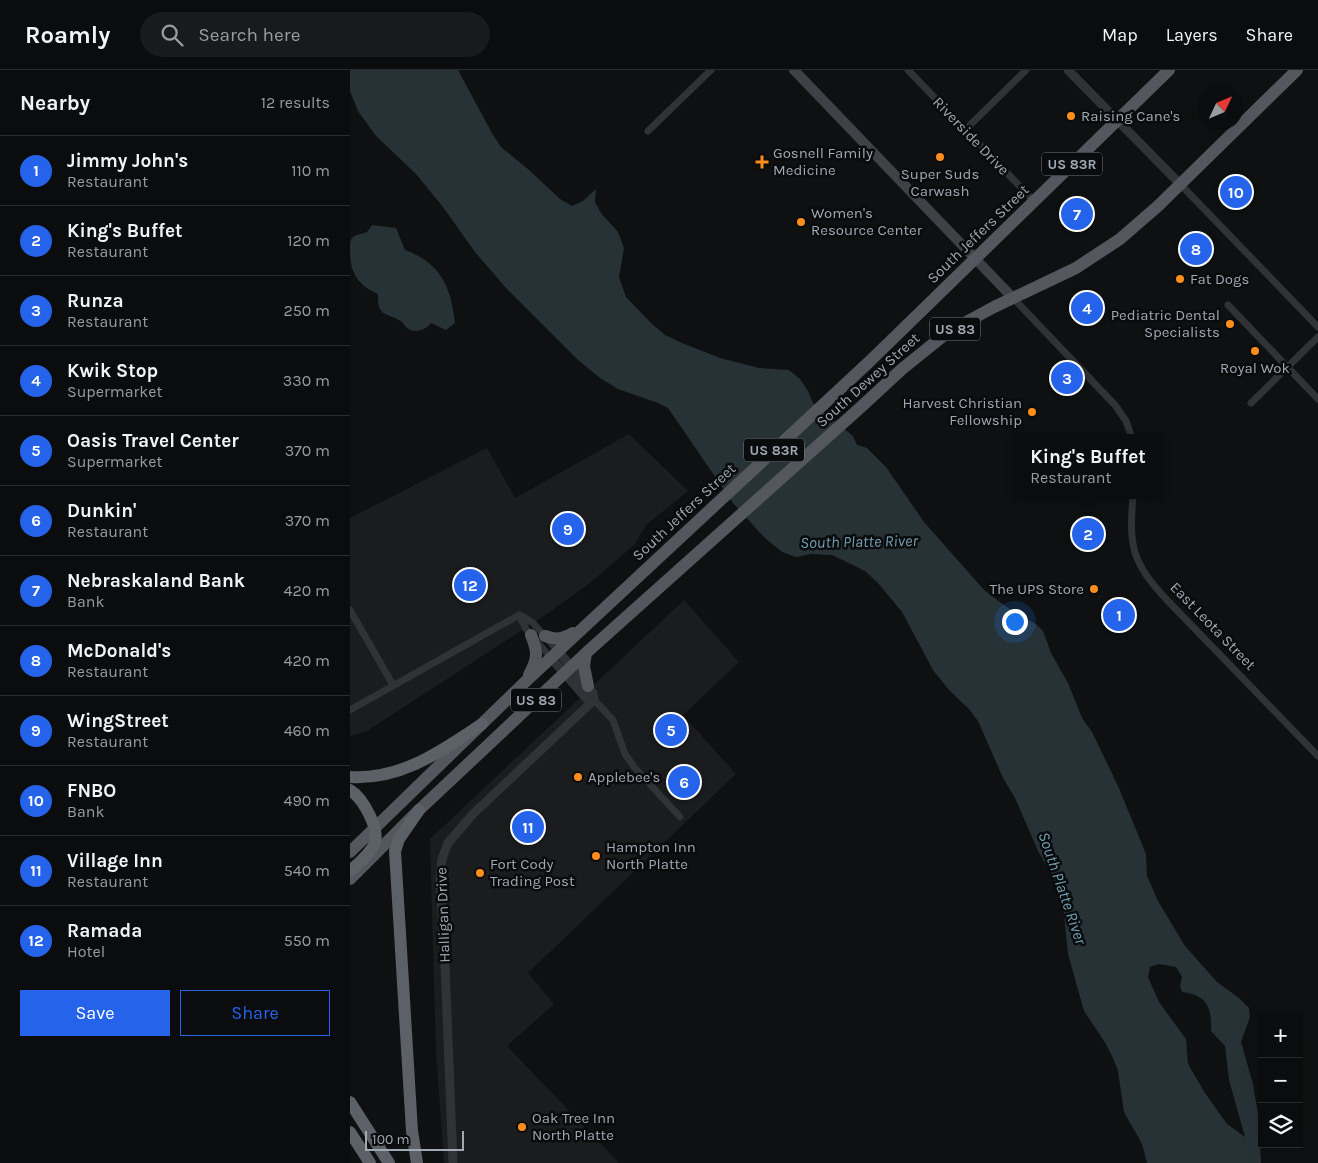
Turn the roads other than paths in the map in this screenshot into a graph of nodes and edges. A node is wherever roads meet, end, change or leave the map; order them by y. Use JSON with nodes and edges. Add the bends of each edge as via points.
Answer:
{"nodes":[{"id":1,"x":711,"y":70,"type":"edge"},
{"id":2,"x":794,"y":70,"type":"edge"},
{"id":3,"x":908,"y":70,"type":"edge"},
{"id":4,"x":1026,"y":70,"type":"edge"},
{"id":5,"x":1068,"y":70,"type":"edge"},
{"id":6,"x":1169,"y":70,"type":"edge"},
{"id":7,"x":1297,"y":70,"type":"edge"},
{"id":8,"x":1117,"y":120,"type":"junction"},
{"id":9,"x":965,"y":130,"type":"junction"},
{"id":10,"x":648,"y":131,"type":"dead end"},
{"id":11,"x":1181,"y":185,"type":"junction"},
{"id":12,"x":1034,"y":202,"type":"junction"},
{"id":13,"x":976,"y":258,"type":"junction"},
{"id":14,"x":1013,"y":298,"type":"junction"},
{"id":15,"x":1228,"y":305,"type":"dead end"},
{"id":16,"x":1318,"y":326,"type":"edge"},
{"id":17,"x":1318,"y":337,"type":"edge"},
{"id":18,"x":1287,"y":368,"type":"junction"},
{"id":19,"x":838,"y":391,"type":"joint"},
{"id":20,"x":1318,"y":399,"type":"edge"},
{"id":21,"x":1251,"y":403,"type":"dead end"},
{"id":22,"x":1131,"y":434,"type":"edge"},
{"id":23,"x":1133,"y":499,"type":"edge"},
{"id":24,"x":711,"y":509,"type":"joint"},
{"id":25,"x":350,"y":610,"type":"edge"},
{"id":26,"x":519,"y":615,"type":"junction"},
{"id":27,"x":586,"y":626,"type":"junction"},
{"id":28,"x":531,"y":635,"type":"junction"},
{"id":29,"x":545,"y":636,"type":"junction"},
{"id":30,"x":586,"y":653,"type":"junction"},
{"id":31,"x":555,"y":654,"type":"junction"},
{"id":32,"x":567,"y":670,"type":"junction"},
{"id":33,"x":524,"y":683,"type":"junction"},
{"id":34,"x":393,"y":685,"type":"junction"},
{"id":35,"x":588,"y":686,"type":"junction"},
{"id":36,"x":594,"y":700,"type":"junction"},
{"id":37,"x":350,"y":710,"type":"edge"},
{"id":38,"x":482,"y":724,"type":"junction"},
{"id":39,"x":1318,"y":756,"type":"edge"},
{"id":40,"x":350,"y":777,"type":"edge"},
{"id":41,"x":350,"y":790,"type":"edge"},
{"id":42,"x":419,"y":810,"type":"junction"},
{"id":43,"x":680,"y":817,"type":"dead end"},
{"id":44,"x":374,"y":829,"type":"junction"},
{"id":45,"x":350,"y":852,"type":"edge"},
{"id":46,"x":350,"y":871,"type":"edge"},
{"id":47,"x":350,"y":879,"type":"edge"},
{"id":48,"x":350,"y":1102,"type":"edge"},
{"id":49,"x":350,"y":1132,"type":"edge"},
{"id":50,"x":370,"y":1163,"type":"edge"},
{"id":51,"x":388,"y":1163,"type":"edge"},
{"id":52,"x":417,"y":1163,"type":"edge"},
{"id":53,"x":453,"y":1163,"type":"edge"}],
"edges":[{"from":1,"to":10,"type":"street"},
{"from":2,"to":13,"type":"main road"},
{"from":3,"to":9,"type":"street","name":"Riverside Drive"},
{"from":4,"to":9,"type":"street"},
{"from":5,"to":8,"type":"street"},
{"from":6,"to":8,"type":"highway","name":"South Jeffers Street","number":"US 83R"},
{"from":7,"to":11,"type":"highway","name":"South Dewey Street","number":"US 83"},
{"from":8,"to":11,"type":"street"},
{"from":8,"to":12,"type":"highway","name":"South Jeffers Street","number":"US 83R"},
{"from":9,"to":12,"type":"street","name":"Riverside Drive"},
{"from":11,"to":14,"type":"highway","name":"South Dewey Street","number":"US 83","via":[[1144,220],[1105,250],[1076,268]]},
{"from":11,"to":16,"type":"street"},
{"from":12,"to":13,"type":"highway","name":"South Jeffers Street","number":"US 83R"},
{"from":13,"to":14,"type":"main road"},
{"from":13,"to":19,"type":"highway","name":"South Jeffers Street","number":"US 83"},
{"from":14,"to":22,"type":"street","via":[[1115,405]]},
{"from":14,"to":30,"type":"highway","name":"South Dewey Street","number":"US 83","via":[[975,316],[932,344]]},
{"from":15,"to":18,"type":"street"},
{"from":17,"to":18,"type":"street"},
{"from":18,"to":20,"type":"street"},
{"from":18,"to":21,"type":"street"},
{"from":19,"to":24,"type":"highway","name":"South Jeffers Street","number":"US 83R"},
{"from":23,"to":39,"type":"street","name":"East Leota Street","via":[[1131,535],[1143,572]]},
{"from":24,"to":27,"type":"highway","name":"South Jeffers Street","number":"US 83"},
{"from":25,"to":34,"type":"street"},
{"from":26,"to":28,"type":"street"},
{"from":26,"to":29,"type":"street","via":[[533,623]]},
{"from":26,"to":34,"type":"street"},
{"from":27,"to":29,"type":"highway","via":[[563,638]]},
{"from":27,"to":31,"type":"highway","name":"South Jeffers Street","number":"US 83"},
{"from":28,"to":31,"type":"street"},
{"from":28,"to":33,"type":"highway","via":[[537,654]]},
{"from":29,"to":31,"type":"street"},
{"from":30,"to":32,"type":"highway","number":"US 83"},
{"from":30,"to":35,"type":"highway","via":[[584,666]]},
{"from":31,"to":32,"type":"street"},
{"from":31,"to":33,"type":"highway","name":"South Jeffers Street","number":"US 83"},
{"from":32,"to":35,"type":"street"},
{"from":32,"to":36,"type":"street","via":[[586,698]]},
{"from":32,"to":42,"type":"highway","number":"US 83"},
{"from":33,"to":38,"type":"highway","name":"South Jeffers Street","number":"US 83"},
{"from":34,"to":37,"type":"street"},
{"from":35,"to":36,"type":"street"},
{"from":36,"to":43,"type":"street","via":[[613,720],[625,754],[634,767]]},
{"from":36,"to":53,"type":"street","name":"Halligan Drive","via":[[473,814],[448,843],[442,858],[440,880]]},
{"from":38,"to":40,"type":"highway","via":[[441,752],[413,766],[387,774]]},
{"from":38,"to":44,"type":"highway","name":"South Jeffers Street","number":"US 83"},
{"from":41,"to":44,"type":"highway","via":[[364,805]]},
{"from":42,"to":47,"type":"highway","number":"US 83"},
{"from":42,"to":52,"type":"highway","via":[[399,838],[395,851],[412,1131]]},
{"from":44,"to":45,"type":"highway","name":"South Jeffers Street","number":"US 83"},
{"from":44,"to":46,"type":"highway","via":[[374,845]]},
{"from":48,"to":51,"type":"highway"},
{"from":49,"to":50,"type":"highway"}]}
